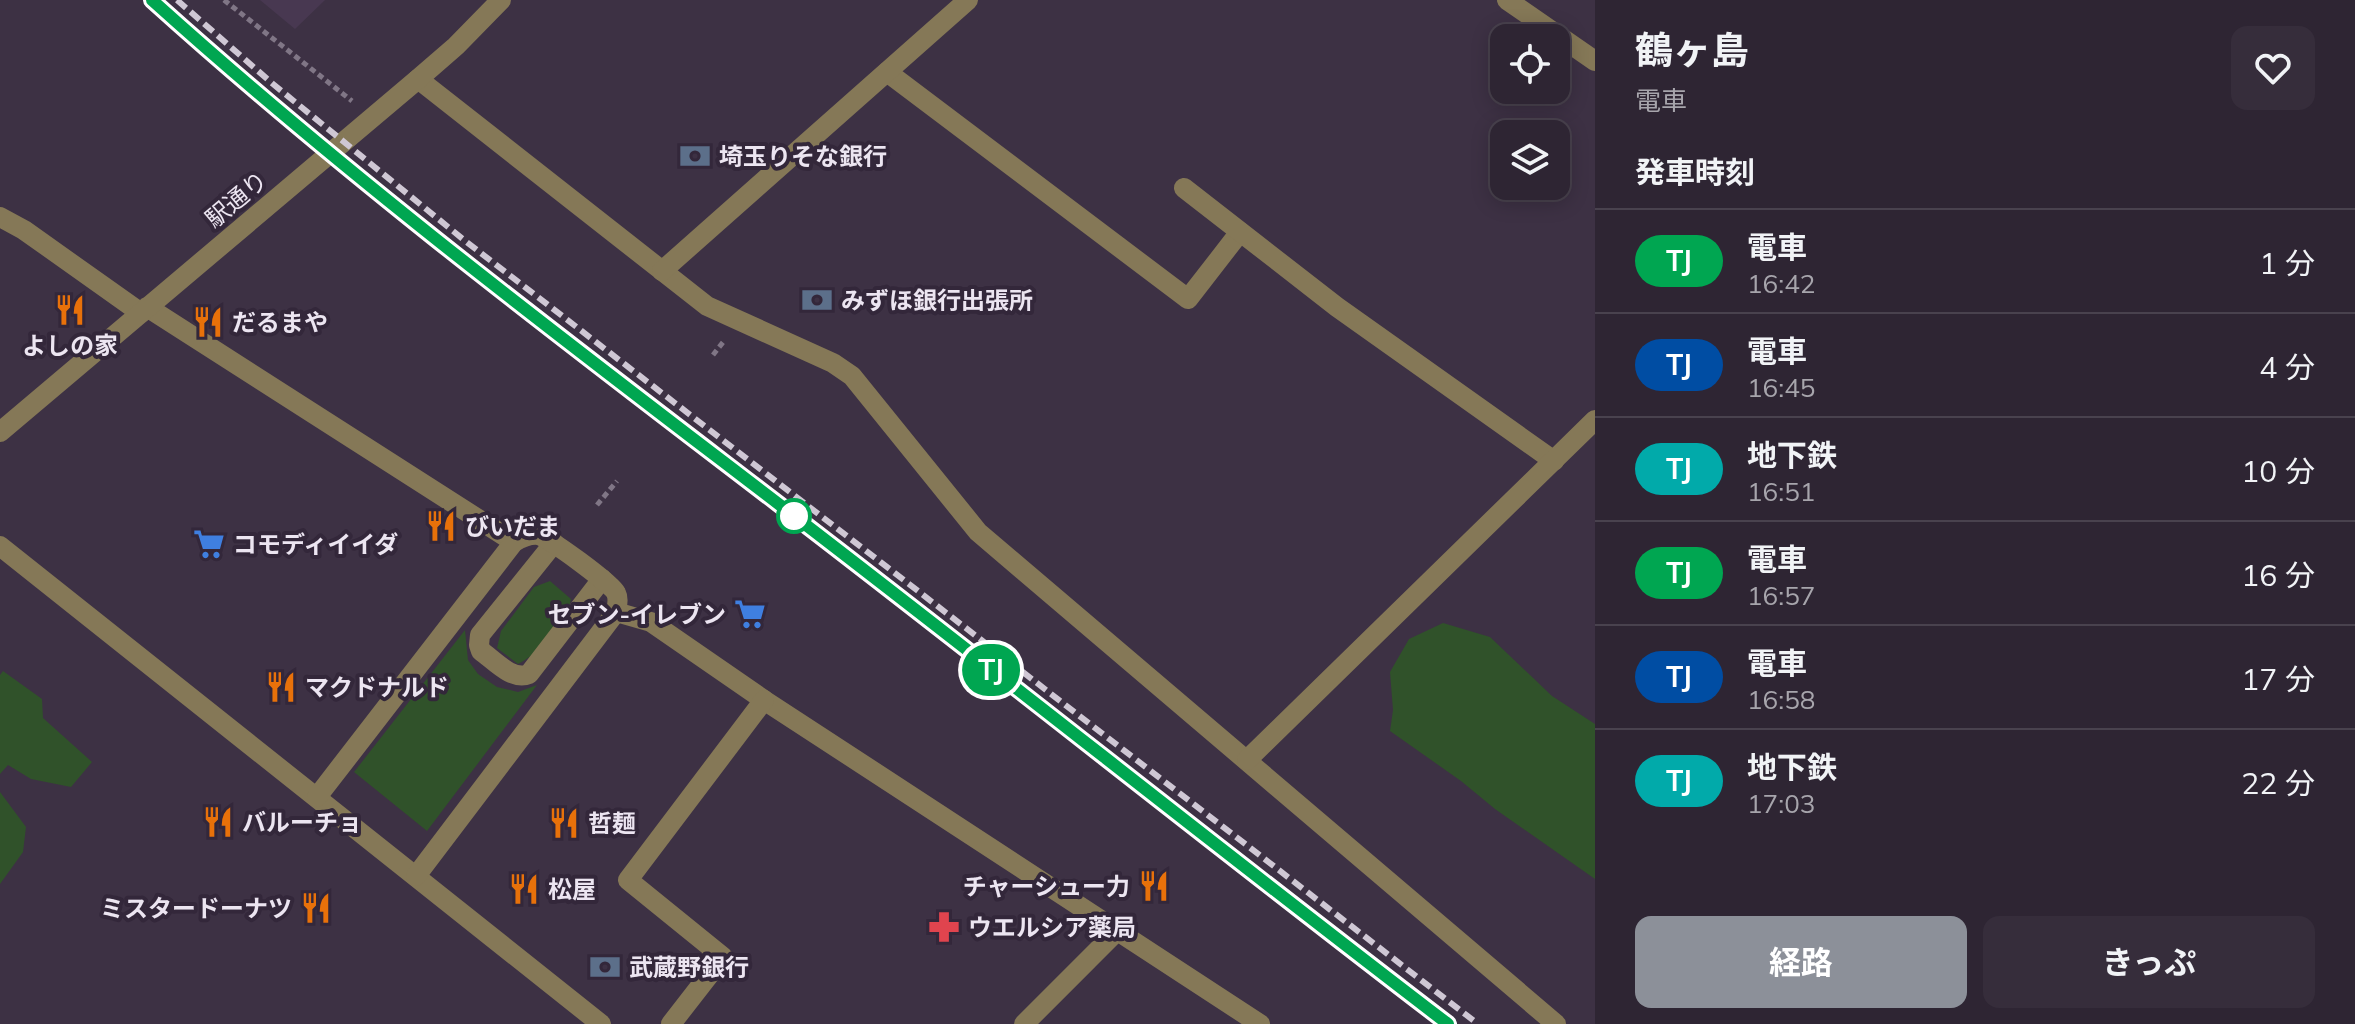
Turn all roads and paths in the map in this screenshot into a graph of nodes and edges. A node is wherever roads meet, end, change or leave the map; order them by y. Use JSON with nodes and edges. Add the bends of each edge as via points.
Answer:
{"nodes":[{"id":1,"x":224,"y":0,"type":"edge"},
{"id":2,"x":501,"y":0,"type":"edge"},
{"id":3,"x":1507,"y":0,"type":"edge"},
{"id":4,"x":963,"y":1,"type":"edge"},
{"id":5,"x":1595,"y":61,"type":"edge"},
{"id":6,"x":887,"y":72,"type":"junction"},
{"id":7,"x":418,"y":79,"type":"junction"},
{"id":8,"x":373,"y":118,"type":"junction"},
{"id":9,"x":1184,"y":188,"type":"dead end"},
{"id":10,"x":0,"y":217,"type":"edge"},
{"id":11,"x":1240,"y":232,"type":"junction"},
{"id":12,"x":662,"y":271,"type":"junction"},
{"id":13,"x":144,"y":310,"type":"junction"},
{"id":14,"x":724,"y":341,"type":"dead end"},
{"id":15,"x":713,"y":355,"type":"dead end"},
{"id":16,"x":1595,"y":420,"type":"edge"},
{"id":17,"x":0,"y":432,"type":"edge"},
{"id":18,"x":1554,"y":461,"type":"junction"},
{"id":19,"x":617,"y":481,"type":"dead end"},
{"id":20,"x":597,"y":505,"type":"dead end"},
{"id":21,"x":514,"y":542,"type":"junction"},
{"id":22,"x":554,"y":543,"type":"junction"},
{"id":23,"x":0,"y":546,"type":"edge"},
{"id":24,"x":602,"y":579,"type":"junction"},
{"id":25,"x":616,"y":612,"type":"junction"},
{"id":26,"x":764,"y":700,"type":"junction"},
{"id":27,"x":1247,"y":760,"type":"junction"},
{"id":28,"x":317,"y":797,"type":"junction"},
{"id":29,"x":416,"y":876,"type":"junction"},
{"id":30,"x":1117,"y":931,"type":"junction"},
{"id":31,"x":601,"y":1024,"type":"edge"},
{"id":32,"x":671,"y":1024,"type":"edge"},
{"id":33,"x":1024,"y":1024,"type":"edge"},
{"id":34,"x":1260,"y":1024,"type":"edge"},
{"id":35,"x":1556,"y":1024,"type":"edge"}],
"edges":[{"from":1,"to":8,"type":"path"},
{"from":2,"to":7,"type":"street","name":"駅通り"},
{"from":3,"to":5,"type":"street"},
{"from":4,"to":6,"type":"street"},
{"from":6,"to":11,"type":"street","via":[[1188,299]]},
{"from":6,"to":12,"type":"street"},
{"from":7,"to":8,"type":"street","name":"駅通り"},
{"from":7,"to":12,"type":"street"},
{"from":8,"to":13,"type":"street","name":"駅通り"},
{"from":9,"to":11,"type":"street"},
{"from":10,"to":13,"type":"street"},
{"from":11,"to":18,"type":"street"},
{"from":12,"to":27,"type":"street","via":[[707,306],[852,376],[978,532]]},
{"from":13,"to":17,"type":"street","name":"駅通り"},
{"from":13,"to":21,"type":"street"},
{"from":14,"to":15,"type":"path"},
{"from":16,"to":18,"type":"street"},
{"from":18,"to":27,"type":"street"},
{"from":19,"to":20,"type":"path"},
{"from":21,"to":22,"type":"street","via":[[537,535]]},
{"from":21,"to":28,"type":"street"},
{"from":22,"to":24,"type":"street"},
{"from":22,"to":24,"type":"street","via":[[480,635],[481,651],[514,675],[529,674]]},
{"from":23,"to":28,"type":"street"},
{"from":24,"to":25,"type":"street","via":[[616,593]]},
{"from":25,"to":26,"type":"street","via":[[651,622]]},
{"from":25,"to":29,"type":"street"},
{"from":26,"to":30,"type":"street"},
{"from":26,"to":32,"type":"street","via":[[628,880],[723,957]]},
{"from":27,"to":35,"type":"street"},
{"from":28,"to":29,"type":"street"},
{"from":29,"to":31,"type":"street"},
{"from":30,"to":33,"type":"street"},
{"from":30,"to":34,"type":"street"}]}
